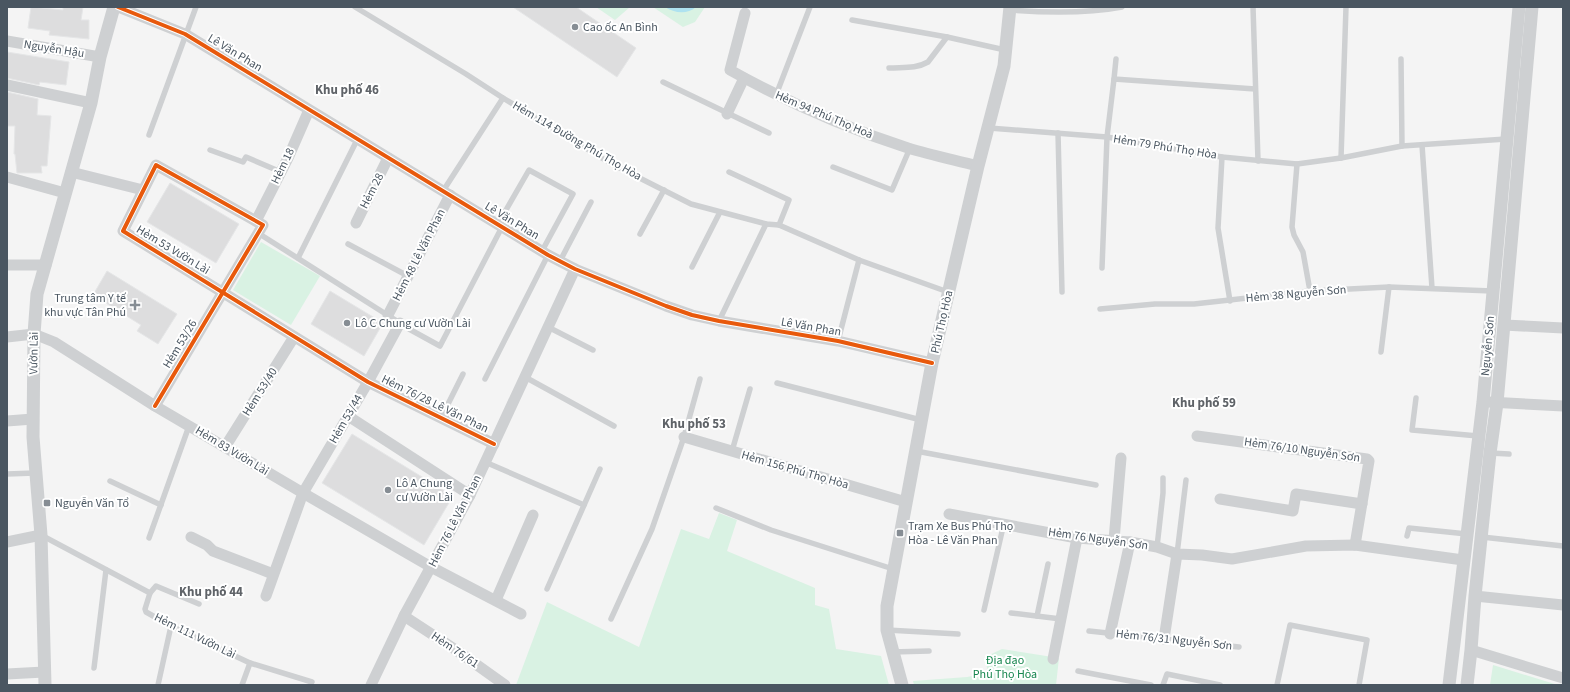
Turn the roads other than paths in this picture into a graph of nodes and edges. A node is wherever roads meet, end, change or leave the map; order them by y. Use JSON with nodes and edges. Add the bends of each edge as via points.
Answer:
{"nodes":[{"id":1,"x":114,"y":7,"type":"edge"},
{"id":2,"x":118,"y":7,"type":"edge"},
{"id":3,"x":196,"y":7,"type":"edge"},
{"id":4,"x":355,"y":7,"type":"edge"},
{"id":5,"x":810,"y":7,"type":"edge"},
{"id":6,"x":1122,"y":7,"type":"edge"},
{"id":7,"x":1253,"y":7,"type":"edge"},
{"id":8,"x":1346,"y":7,"type":"edge"},
{"id":9,"x":1518,"y":7,"type":"edge"},
{"id":10,"x":1532,"y":7,"type":"edge"},
{"id":11,"x":1010,"y":8,"type":"edge"},
{"id":12,"x":1113,"y":8,"type":"edge"},
{"id":13,"x":745,"y":12,"type":"dead end"},
{"id":14,"x":852,"y":20,"type":"dead end"},
{"id":15,"x":185,"y":34,"type":"junction"},
{"id":16,"x":947,"y":37,"type":"junction"},
{"id":17,"x":7,"y":41,"type":"edge"},
{"id":18,"x":1006,"y":50,"type":"junction"},
{"id":19,"x":100,"y":57,"type":"junction"},
{"id":20,"x":1116,"y":59,"type":"dead end"},
{"id":21,"x":1401,"y":59,"type":"dead end"},
{"id":22,"x":889,"y":68,"type":"dead end"},
{"id":23,"x":744,"y":78,"type":"junction"},
{"id":24,"x":1114,"y":79,"type":"junction"},
{"id":25,"x":663,"y":82,"type":"dead end"},
{"id":26,"x":7,"y":85,"type":"edge"},
{"id":27,"x":1255,"y":89,"type":"junction"},
{"id":28,"x":776,"y":95,"type":"junction"},
{"id":29,"x":503,"y":98,"type":"junction"},
{"id":30,"x":91,"y":103,"type":"junction"},
{"id":31,"x":309,"y":110,"type":"junction"},
{"id":32,"x":727,"y":114,"type":"junction"},
{"id":33,"x":988,"y":128,"type":"junction"},
{"id":34,"x":1058,"y":132,"type":"junction"},
{"id":35,"x":769,"y":133,"type":"dead end"},
{"id":36,"x":149,"y":134,"type":"dead end"},
{"id":37,"x":1107,"y":137,"type":"junction"},
{"id":38,"x":1520,"y":139,"type":"junction"},
{"id":39,"x":357,"y":140,"type":"junction"},
{"id":40,"x":1506,"y":140,"type":"junction"},
{"id":41,"x":1422,"y":145,"type":"junction"},
{"id":42,"x":1402,"y":146,"type":"junction"},
{"id":43,"x":910,"y":148,"type":"junction"},
{"id":44,"x":210,"y":150,"type":"dead end"},
{"id":45,"x":1222,"y":157,"type":"junction"},
{"id":46,"x":388,"y":158,"type":"junction"},
{"id":47,"x":1341,"y":158,"type":"junction"},
{"id":48,"x":1258,"y":161,"type":"junction"},
{"id":49,"x":1297,"y":164,"type":"junction"},
{"id":50,"x":978,"y":166,"type":"junction"},
{"id":51,"x":833,"y":167,"type":"dead end"},
{"id":52,"x":71,"y":172,"type":"junction"},
{"id":53,"x":281,"y":172,"type":"junction"},
{"id":54,"x":729,"y":172,"type":"dead end"},
{"id":55,"x":7,"y":177,"type":"edge"},
{"id":56,"x":143,"y":190,"type":"junction"},
{"id":57,"x":664,"y":190,"type":"junction"},
{"id":58,"x":65,"y":193,"type":"junction"},
{"id":59,"x":447,"y":193,"type":"junction"},
{"id":60,"x":591,"y":202,"type":"dead end"},
{"id":61,"x":720,"y":212,"type":"junction"},
{"id":62,"x":256,"y":221,"type":"junction"},
{"id":63,"x":356,"y":223,"type":"dead end"},
{"id":64,"x":766,"y":224,"type":"junction"},
{"id":65,"x":500,"y":225,"type":"junction"},
{"id":66,"x":779,"y":225,"type":"junction"},
{"id":67,"x":258,"y":233,"type":"junction"},
{"id":68,"x":640,"y":234,"type":"dead end"},
{"id":69,"x":348,"y":244,"type":"dead end"},
{"id":70,"x":545,"y":253,"type":"junction"},
{"id":71,"x":298,"y":258,"type":"junction"},
{"id":72,"x":859,"y":260,"type":"junction"},
{"id":73,"x":560,"y":261,"type":"junction"},
{"id":74,"x":7,"y":264,"type":"edge"},
{"id":75,"x":46,"y":265,"type":"junction"},
{"id":76,"x":692,"y":267,"type":"dead end"},
{"id":77,"x":576,"y":268,"type":"junction"},
{"id":78,"x":1102,"y":268,"type":"dead end"},
{"id":79,"x":408,"y":276,"type":"junction"},
{"id":80,"x":1389,"y":287,"type":"junction"},
{"id":81,"x":1432,"y":288,"type":"junction"},
{"id":82,"x":1310,"y":291,"type":"junction"},
{"id":83,"x":1493,"y":291,"type":"junction"},
{"id":84,"x":223,"y":292,"type":"junction"},
{"id":85,"x":948,"y":292,"type":"junction"},
{"id":86,"x":1062,"y":292,"type":"dead end"},
{"id":87,"x":1230,"y":301,"type":"junction"},
{"id":88,"x":1100,"y":309,"type":"dead end"},
{"id":89,"x":388,"y":315,"type":"junction"},
{"id":90,"x":719,"y":321,"type":"junction"},
{"id":91,"x":400,"y":323,"type":"joint"},
{"id":92,"x":1504,"y":325,"type":"junction"},
{"id":93,"x":548,"y":327,"type":"junction"},
{"id":94,"x":1563,"y":328,"type":"edge"},
{"id":95,"x":409,"y":329,"type":"dead end"},
{"id":96,"x":34,"y":334,"type":"junction"},
{"id":97,"x":7,"y":337,"type":"edge"},
{"id":98,"x":294,"y":337,"type":"junction"},
{"id":99,"x":838,"y":341,"type":"junction"},
{"id":100,"x":593,"y":350,"type":"dead end"},
{"id":101,"x":1381,"y":352,"type":"dead end"},
{"id":102,"x":932,"y":363,"type":"junction"},
{"id":103,"x":463,"y":374,"type":"dead end"},
{"id":104,"x":525,"y":377,"type":"junction"},
{"id":105,"x":485,"y":379,"type":"dead end"},
{"id":106,"x":700,"y":379,"type":"dead end"},
{"id":107,"x":368,"y":382,"type":"junction"},
{"id":108,"x":777,"y":383,"type":"dead end"},
{"id":109,"x":750,"y":389,"type":"dead end"},
{"id":110,"x":1416,"y":398,"type":"dead end"},
{"id":111,"x":1483,"y":402,"type":"junction"},
{"id":112,"x":1497,"y":403,"type":"junction"},
{"id":113,"x":155,"y":406,"type":"junction"},
{"id":114,"x":1563,"y":406,"type":"edge"},
{"id":115,"x":348,"y":416,"type":"junction"},
{"id":116,"x":440,"y":418,"type":"junction"},
{"id":117,"x":33,"y":419,"type":"junction"},
{"id":118,"x":921,"y":420,"type":"junction"},
{"id":119,"x":7,"y":421,"type":"edge"},
{"id":120,"x":189,"y":426,"type":"junction"},
{"id":121,"x":614,"y":426,"type":"dead end"},
{"id":122,"x":1197,"y":436,"type":"dead end"},
{"id":123,"x":1478,"y":436,"type":"junction"},
{"id":124,"x":684,"y":437,"type":"junction"},
{"id":125,"x":494,"y":444,"type":"junction"},
{"id":126,"x":225,"y":447,"type":"junction"},
{"id":127,"x":916,"y":450,"type":"junction"},
{"id":128,"x":732,"y":452,"type":"junction"},
{"id":129,"x":1490,"y":453,"type":"junction"},
{"id":130,"x":1509,"y":454,"type":"dead end"},
{"id":131,"x":1121,"y":458,"type":"dead end"},
{"id":132,"x":485,"y":462,"type":"junction"},
{"id":133,"x":600,"y":468,"type":"dead end"},
{"id":134,"x":35,"y":473,"type":"junction"},
{"id":135,"x":7,"y":474,"type":"edge"},
{"id":136,"x":1163,"y":478,"type":"dead end"},
{"id":137,"x":1186,"y":480,"type":"dead end"},
{"id":138,"x":110,"y":481,"type":"dead end"},
{"id":139,"x":1096,"y":485,"type":"dead end"},
{"id":140,"x":303,"y":493,"type":"junction"},
{"id":141,"x":470,"y":495,"type":"junction"},
{"id":142,"x":1220,"y":499,"type":"dead end"},
{"id":143,"x":906,"y":502,"type":"junction"},
{"id":144,"x":1362,"y":504,"type":"junction"},
{"id":145,"x":161,"y":505,"type":"junction"},
{"id":146,"x":584,"y":505,"type":"junction"},
{"id":147,"x":716,"y":508,"type":"dead end"},
{"id":148,"x":949,"y":514,"type":"dead end"},
{"id":149,"x":533,"y":515,"type":"dead end"},
{"id":150,"x":999,"y":522,"type":"junction"},
{"id":151,"x":1467,"y":534,"type":"junction"},
{"id":152,"x":41,"y":535,"type":"junction"},
{"id":153,"x":191,"y":536,"type":"dead end"},
{"id":154,"x":1407,"y":536,"type":"dead end"},
{"id":155,"x":1482,"y":537,"type":"junction"},
{"id":156,"x":149,"y":538,"type":"dead end"},
{"id":157,"x":1077,"y":538,"type":"junction"},
{"id":158,"x":1114,"y":540,"type":"junction"},
{"id":159,"x":7,"y":542,"type":"edge"},
{"id":160,"x":1130,"y":542,"type":"junction"},
{"id":161,"x":1355,"y":545,"type":"junction"},
{"id":162,"x":1563,"y":546,"type":"edge"},
{"id":163,"x":1157,"y":547,"type":"junction"},
{"id":164,"x":1178,"y":554,"type":"junction"},
{"id":165,"x":1463,"y":560,"type":"junction"},
{"id":166,"x":1048,"y":564,"type":"dead end"},
{"id":167,"x":431,"y":567,"type":"junction"},
{"id":168,"x":893,"y":569,"type":"junction"},
{"id":169,"x":106,"y":570,"type":"junction"},
{"id":170,"x":273,"y":574,"type":"junction"},
{"id":171,"x":547,"y":589,"type":"dead end"},
{"id":172,"x":150,"y":593,"type":"junction"},
{"id":173,"x":266,"y":596,"type":"dead end"},
{"id":174,"x":1474,"y":596,"type":"junction"},
{"id":175,"x":496,"y":600,"type":"junction"},
{"id":176,"x":199,"y":604,"type":"dead end"},
{"id":177,"x":1563,"y":605,"type":"edge"},
{"id":178,"x":984,"y":610,"type":"dead end"},
{"id":179,"x":1011,"y":612,"type":"dead end"},
{"id":180,"x":521,"y":614,"type":"dead end"},
{"id":181,"x":404,"y":616,"type":"junction"},
{"id":182,"x":1037,"y":616,"type":"junction"},
{"id":183,"x":611,"y":619,"type":"dead end"},
{"id":184,"x":1061,"y":619,"type":"junction"},
{"id":185,"x":171,"y":626,"type":"junction"},
{"id":186,"x":887,"y":630,"type":"junction"},
{"id":187,"x":1089,"y":631,"type":"dead end"},
{"id":188,"x":958,"y":634,"type":"dead end"},
{"id":189,"x":1110,"y":634,"type":"junction"},
{"id":190,"x":1164,"y":639,"type":"junction"},
{"id":191,"x":1239,"y":647,"type":"dead end"},
{"id":192,"x":929,"y":650,"type":"dead end"},
{"id":193,"x":1471,"y":650,"type":"junction"},
{"id":194,"x":892,"y":652,"type":"junction"},
{"id":195,"x":1053,"y":659,"type":"dead end"},
{"id":196,"x":250,"y":663,"type":"junction"},
{"id":197,"x":94,"y":668,"type":"dead end"},
{"id":198,"x":1078,"y":671,"type":"dead end"},
{"id":199,"x":7,"y":674,"type":"edge"},
{"id":200,"x":44,"y":678,"type":"edge"},
{"id":201,"x":1563,"y":678,"type":"edge"},
{"id":202,"x":312,"y":682,"type":"dead end"},
{"id":203,"x":158,"y":685,"type":"edge"},
{"id":204,"x":242,"y":685,"type":"edge"},
{"id":205,"x":371,"y":685,"type":"edge"},
{"id":206,"x":505,"y":685,"type":"edge"},
{"id":207,"x":902,"y":685,"type":"edge"},
{"id":208,"x":1151,"y":685,"type":"edge"},
{"id":209,"x":1163,"y":685,"type":"edge"},
{"id":210,"x":1220,"y":685,"type":"edge"},
{"id":211,"x":1277,"y":685,"type":"edge"},
{"id":212,"x":1359,"y":685,"type":"edge"},
{"id":213,"x":1449,"y":685,"type":"edge"},
{"id":214,"x":1467,"y":685,"type":"edge"}],
"edges":[{"from":1,"to":19,"type":"street","name":"Vườn Lài"},
{"from":2,"to":15,"type":"street","name":"Lê Văn Phan"},
{"from":3,"to":15,"type":"lane"},
{"from":4,"to":29,"type":"lane","name":"Hẻm 114 Đường Phú Thọ Hòa"},
{"from":5,"to":28,"type":"lane"},
{"from":6,"to":12,"type":"lane"},
{"from":7,"to":27,"type":"lane"},
{"from":8,"to":47,"type":"lane"},
{"from":9,"to":40,"type":"street","name":"Nguyễn Sơn"},
{"from":10,"to":38,"type":"street","name":"Nguyễn Sơn"},
{"from":11,"to":12,"type":"lane","via":[[1042,13]]},
{"from":11,"to":18,"type":"street","name":"Phú Thọ Hòa"},
{"from":13,"to":23,"type":"street","name":"Hẻm 94 Phú Thọ Hoà","via":[[730,70]]},
{"from":14,"to":16,"type":"lane"},
{"from":15,"to":31,"type":"street","name":"Lê Văn Phan"},
{"from":15,"to":36,"type":"lane"},
{"from":16,"to":18,"type":"lane"},
{"from":16,"to":22,"type":"lane","via":[[924,65]]},
{"from":17,"to":19,"type":"street","name":"Nguyễn Hậu"},
{"from":18,"to":33,"type":"street","name":"Phú Thọ Hòa"},
{"from":19,"to":30,"type":"street","name":"Vườn Lài"},
{"from":20,"to":24,"type":"lane"},
{"from":21,"to":42,"type":"lane"},
{"from":23,"to":28,"type":"street","name":"Hẻm 94 Phú Thọ Hoà"},
{"from":23,"to":32,"type":"street"},
{"from":24,"to":27,"type":"lane"},
{"from":24,"to":37,"type":"lane"},
{"from":25,"to":32,"type":"lane"},
{"from":26,"to":30,"type":"street"},
{"from":27,"to":48,"type":"lane"},
{"from":28,"to":43,"type":"street","name":"Hẻm 94 Phú Thọ Hoà","via":[[836,122]]},
{"from":29,"to":57,"type":"lane","name":"Hẻm 114 Đường Phú Thọ Hòa","via":[[610,162]]},
{"from":29,"to":59,"type":"lane"},
{"from":30,"to":52,"type":"street","name":"Vườn Lài"},
{"from":31,"to":39,"type":"street","name":"Lê Văn Phan"},
{"from":31,"to":53,"type":"street","name":"Hẻm 18"},
{"from":32,"to":35,"type":"lane"},
{"from":33,"to":34,"type":"lane","name":"Hẻm 79 Phú Thọ Hòa"},
{"from":33,"to":50,"type":"street","name":"Phú Thọ Hòa"},
{"from":34,"to":37,"type":"lane","name":"Hẻm 79 Phú Thọ Hòa"},
{"from":34,"to":86,"type":"lane"},
{"from":37,"to":45,"type":"lane","name":"Hẻm 79 Phú Thọ Hòa"},
{"from":37,"to":78,"type":"lane"},
{"from":38,"to":40,"type":"street"},
{"from":38,"to":92,"type":"street","name":"Nguyễn Sơn"},
{"from":39,"to":46,"type":"street","name":"Lê Văn Phan"},
{"from":39,"to":71,"type":"lane"},
{"from":40,"to":41,"type":"lane","name":"Hẻm 79 Phú Thọ Hòa"},
{"from":40,"to":83,"type":"street","name":"Nguyễn Sơn"},
{"from":41,"to":42,"type":"lane","name":"Hẻm 79 Phú Thọ Hòa"},
{"from":41,"to":81,"type":"lane"},
{"from":42,"to":47,"type":"lane","name":"Hẻm 79 Phú Thọ Hòa"},
{"from":43,"to":50,"type":"street","name":"Hẻm 94 Phú Thọ Hoà"},
{"from":43,"to":51,"type":"lane","via":[[892,190]]},
{"from":44,"to":53,"type":"lane","via":[[242,162],[246,157]]},
{"from":45,"to":48,"type":"lane","name":"Hẻm 79 Phú Thọ Hòa"},
{"from":45,"to":87,"type":"lane","via":[[1218,228]]},
{"from":46,"to":59,"type":"street","name":"Lê Văn Phan"},
{"from":46,"to":63,"type":"street","name":"Hẻm 28"},
{"from":47,"to":49,"type":"lane","name":"Hẻm 79 Phú Thọ Hòa"},
{"from":48,"to":49,"type":"lane","name":"Hẻm 79 Phú Thọ Hòa"},
{"from":49,"to":82,"type":"lane","via":[[1292,227],[1303,252]]},
{"from":50,"to":85,"type":"street","name":"Phú Thọ Hòa"},
{"from":52,"to":56,"type":"street"},
{"from":52,"to":58,"type":"street","name":"Vườn Lài"},
{"from":53,"to":62,"type":"street","name":"Hẻm 18"},
{"from":54,"to":66,"type":"lane","via":[[788,200]]},
{"from":55,"to":58,"type":"street"},
{"from":56,"to":62,"type":"street","name":"Hẻm 53 Vườn Lài","via":[[156,165]]},
{"from":56,"to":84,"type":"street","name":"Hẻm 53 Vườn Lài","via":[[123,231]]},
{"from":57,"to":61,"type":"lane","name":"Hẻm 114 Đường Phú Thọ Hòa","via":[[691,204]]},
{"from":57,"to":68,"type":"lane"},
{"from":58,"to":75,"type":"street","name":"Vườn Lài"},
{"from":59,"to":65,"type":"street","name":"Lê Văn Phan"},
{"from":59,"to":79,"type":"street","name":"Hẻm 48 Lê Văn Phan"},
{"from":60,"to":73,"type":"lane"},
{"from":61,"to":64,"type":"lane","name":"Hẻm 114 Đường Phú Thọ Hòa"},
{"from":61,"to":76,"type":"lane"},
{"from":62,"to":67,"type":"street","via":[[263,224]]},
{"from":64,"to":66,"type":"lane","name":"Hẻm 114 Đường Phú Thọ Hòa"},
{"from":64,"to":90,"type":"lane"},
{"from":65,"to":70,"type":"street","name":"Lê Văn Phan"},
{"from":65,"to":70,"type":"lane","via":[[529,170],[572,194]]},
{"from":65,"to":95,"type":"lane","via":[[440,346]]},
{"from":66,"to":72,"type":"lane","name":"Hẻm 114 Đường Phú Thọ Hòa"},
{"from":67,"to":71,"type":"lane"},
{"from":67,"to":84,"type":"street","name":"Hẻm 53/26"},
{"from":69,"to":79,"type":"lane"},
{"from":70,"to":73,"type":"street","name":"Lê Văn Phan"},
{"from":70,"to":105,"type":"lane"},
{"from":71,"to":89,"type":"lane"},
{"from":72,"to":85,"type":"lane","name":"Hẻm 114 Đường Phú Thọ Hòa"},
{"from":72,"to":99,"type":"lane"},
{"from":73,"to":77,"type":"street","name":"Lê Văn Phan"},
{"from":74,"to":75,"type":"street"},
{"from":75,"to":96,"type":"street","name":"Vườn Lài","via":[[37,294]]},
{"from":77,"to":90,"type":"street","name":"Lê Văn Phan","via":[[679,311]]},
{"from":77,"to":93,"type":"street","name":"Hẻm 76 Lê Văn Phan"},
{"from":79,"to":89,"type":"street","name":"Hẻm 48 Lê Văn Phan"},
{"from":80,"to":81,"type":"lane","name":"Hẻm 38 Nguyễn Sơn"},
{"from":80,"to":82,"type":"lane","name":"Hẻm 38 Nguyễn Sơn"},
{"from":80,"to":101,"type":"lane"},
{"from":81,"to":83,"type":"lane","name":"Hẻm 38 Nguyễn Sơn"},
{"from":82,"to":87,"type":"lane","name":"Hẻm 38 Nguyễn Sơn"},
{"from":83,"to":111,"type":"street","name":"Nguyễn Sơn"},
{"from":84,"to":98,"type":"street","name":"Hẻm 53 Vườn Lài"},
{"from":84,"to":113,"type":"street","name":"Hẻm 53/26"},
{"from":85,"to":102,"type":"street","name":"Phú Thọ Hòa"},
{"from":87,"to":88,"type":"lane","name":"Hẻm 38 Nguyễn Sơn"},
{"from":89,"to":91,"type":"lane"},
{"from":90,"to":99,"type":"street","name":"Lê Văn Phan"},
{"from":91,"to":107,"type":"street","name":"Hẻm 53/44"},
{"from":92,"to":94,"type":"street"},
{"from":92,"to":112,"type":"street","name":"Nguyễn Sơn"},
{"from":93,"to":100,"type":"lane"},
{"from":93,"to":104,"type":"street","name":"Hẻm 76 Lê Văn Phan"},
{"from":96,"to":97,"type":"street"},
{"from":96,"to":113,"type":"street","name":"Hẻm 83 Vườn Lài","via":[[54,342]]},
{"from":96,"to":117,"type":"street","name":"Vườn Lài"},
{"from":98,"to":107,"type":"street","name":"Hẻm 53 Vườn Lài"},
{"from":98,"to":126,"type":"street","name":"Hẻm 53/40"},
{"from":99,"to":102,"type":"street","name":"Lê Văn Phan"},
{"from":102,"to":118,"type":"street","name":"Phú Thọ Hòa"},
{"from":103,"to":116,"type":"lane"},
{"from":104,"to":121,"type":"lane"},
{"from":104,"to":125,"type":"street","name":"Hẻm 76 Lê Văn Phan"},
{"from":106,"to":124,"type":"lane"},
{"from":107,"to":115,"type":"street","name":"Hẻm 53/44"},
{"from":107,"to":116,"type":"street","name":"Hẻm 76/28 Lê Văn Phan"},
{"from":108,"to":118,"type":"lane"},
{"from":109,"to":128,"type":"lane"},
{"from":110,"to":123,"type":"lane","via":[[1412,430]]},
{"from":111,"to":112,"type":"street"},
{"from":111,"to":123,"type":"street","name":"Nguyễn Sơn"},
{"from":112,"to":114,"type":"street"},
{"from":112,"to":129,"type":"street","name":"Nguyễn Sơn"},
{"from":113,"to":120,"type":"street","name":"Hẻm 83 Vườn Lài"},
{"from":115,"to":140,"type":"street","name":"Hẻm 53/44"},
{"from":115,"to":141,"type":"street"},
{"from":116,"to":125,"type":"street","name":"Hẻm 76/28 Lê Văn Phan"},
{"from":117,"to":119,"type":"street"},
{"from":117,"to":134,"type":"street","name":"Vườn Lài"},
{"from":118,"to":127,"type":"street","name":"Phú Thọ Hòa"},
{"from":120,"to":126,"type":"street","name":"Hẻm 83 Vườn Lài"},
{"from":120,"to":145,"type":"lane"},
{"from":122,"to":144,"type":"street","name":"Hẻm 76/10 Nguyễn Sơn","via":[[1367,459],[1369,461]]},
{"from":123,"to":151,"type":"street","name":"Nguyễn Sơn"},
{"from":124,"to":128,"type":"street","name":"Hẻm 156 Phú Thọ Hòa"},
{"from":124,"to":183,"type":"lane","via":[[652,529]]},
{"from":125,"to":132,"type":"street","name":"Hẻm 76 Lê Văn Phan"},
{"from":126,"to":140,"type":"street","name":"Hẻm 83 Vườn Lài"},
{"from":127,"to":139,"type":"lane"},
{"from":127,"to":143,"type":"street","name":"Phú Thọ Hòa"},
{"from":128,"to":143,"type":"street","name":"Hẻm 156 Phú Thọ Hòa"},
{"from":129,"to":130,"type":"lane"},
{"from":129,"to":155,"type":"street","name":"Nguyễn Sơn"},
{"from":131,"to":158,"type":"street"},
{"from":132,"to":141,"type":"street","name":"Hẻm 76 Lê Văn Phan"},
{"from":132,"to":146,"type":"lane"},
{"from":133,"to":146,"type":"lane"},
{"from":134,"to":135,"type":"lane"},
{"from":134,"to":152,"type":"street","name":"Vườn Lài"},
{"from":136,"to":163,"type":"lane"},
{"from":137,"to":164,"type":"lane"},
{"from":138,"to":145,"type":"lane"},
{"from":140,"to":167,"type":"street","name":"Hẻm 83 Vườn Lài"},
{"from":140,"to":170,"type":"street","name":"Hẻm 53/44"},
{"from":141,"to":167,"type":"street","name":"Hẻm 76 Lê Văn Phan"},
{"from":142,"to":144,"type":"street","via":[[1293,511],[1296,494]]},
{"from":143,"to":168,"type":"street","name":"Phú Thọ Hòa"},
{"from":144,"to":161,"type":"street","name":"Hẻm 76/10 Nguyễn Sơn"},
{"from":145,"to":156,"type":"lane"},
{"from":146,"to":171,"type":"lane"},
{"from":147,"to":168,"type":"lane","via":[[771,530]]},
{"from":148,"to":150,"type":"street","name":"Hẻm 76 Nguyễn Sơn"},
{"from":149,"to":175,"type":"street"},
{"from":150,"to":157,"type":"street","name":"Hẻm 76 Nguyễn Sơn"},
{"from":150,"to":178,"type":"lane"},
{"from":151,"to":154,"type":"lane","via":[[1409,528]]},
{"from":151,"to":165,"type":"street","name":"Nguyễn Sơn"},
{"from":152,"to":159,"type":"street"},
{"from":152,"to":169,"type":"lane"},
{"from":152,"to":200,"type":"street","name":"Vườn Lài"},
{"from":153,"to":170,"type":"street","via":[[213,551]]},
{"from":155,"to":162,"type":"lane"},
{"from":155,"to":174,"type":"street","name":"Nguyễn Sơn"},
{"from":157,"to":158,"type":"street","name":"Hẻm 76 Nguyễn Sơn"},
{"from":157,"to":184,"type":"street"},
{"from":158,"to":160,"type":"street","name":"Hẻm 76 Nguyễn Sơn"},
{"from":160,"to":163,"type":"street","name":"Hẻm 76 Nguyễn Sơn"},
{"from":160,"to":189,"type":"street","name":"Hẻm 76/31 Nguyễn Sơn"},
{"from":161,"to":164,"type":"street","name":"Hẻm 76 Nguyễn Sơn","via":[[1306,546],[1232,559]]},
{"from":161,"to":165,"type":"street","name":"Hẻm 76 Nguyễn Sơn"},
{"from":163,"to":164,"type":"street","name":"Hẻm 76 Nguyễn Sơn"},
{"from":164,"to":190,"type":"street"},
{"from":165,"to":213,"type":"street","name":"Nguyễn Sơn"},
{"from":166,"to":182,"type":"lane"},
{"from":167,"to":175,"type":"street","name":"Hẻm 83 Vườn Lài"},
{"from":167,"to":181,"type":"street","name":"Hẻm 76 Lê Văn Phan"},
{"from":168,"to":186,"type":"street","name":"Phú Thọ Hòa","via":[[886,606]]},
{"from":169,"to":172,"type":"lane"},
{"from":169,"to":197,"type":"lane"},
{"from":170,"to":173,"type":"street","name":"Hẻm 53/44"},
{"from":172,"to":176,"type":"lane","via":[[156,586]]},
{"from":172,"to":185,"type":"lane","name":"Hẻm 111 Vườn Lài","via":[[146,612]]},
{"from":174,"to":177,"type":"street"},
{"from":174,"to":193,"type":"street","name":"Nguyễn Sơn"},
{"from":175,"to":180,"type":"street","name":"Hẻm 83 Vườn Lài"},
{"from":179,"to":182,"type":"lane"},
{"from":181,"to":205,"type":"street","name":"Hẻm 76 Lê Văn Phan"},
{"from":181,"to":206,"type":"street","name":"Hẻm 76/61"},
{"from":182,"to":184,"type":"lane"},
{"from":184,"to":195,"type":"street"},
{"from":185,"to":196,"type":"lane","name":"Hẻm 111 Vườn Lài"},
{"from":185,"to":203,"type":"lane"},
{"from":186,"to":188,"type":"lane"},
{"from":186,"to":194,"type":"street","name":"Phú Thọ Hòa"},
{"from":187,"to":189,"type":"lane","name":"Hẻm 76/31 Nguyễn Sơn"},
{"from":189,"to":190,"type":"lane","name":"Hẻm 76/31 Nguyễn Sơn"},
{"from":190,"to":191,"type":"lane","name":"Hẻm 76/31 Nguyễn Sơn"},
{"from":192,"to":194,"type":"lane"},
{"from":193,"to":201,"type":"street"},
{"from":193,"to":214,"type":"street","name":"Nguyễn Sơn"},
{"from":194,"to":207,"type":"street","name":"Phú Thọ Hòa"},
{"from":196,"to":202,"type":"lane","name":"Hẻm 111 Vườn Lài"},
{"from":196,"to":204,"type":"lane"},
{"from":198,"to":208,"type":"lane"},
{"from":199,"to":200,"type":"street"},
{"from":209,"to":210,"type":"lane","via":[[1167,674]]},
{"from":211,"to":212,"type":"lane","via":[[1290,625],[1367,640]]}]}
